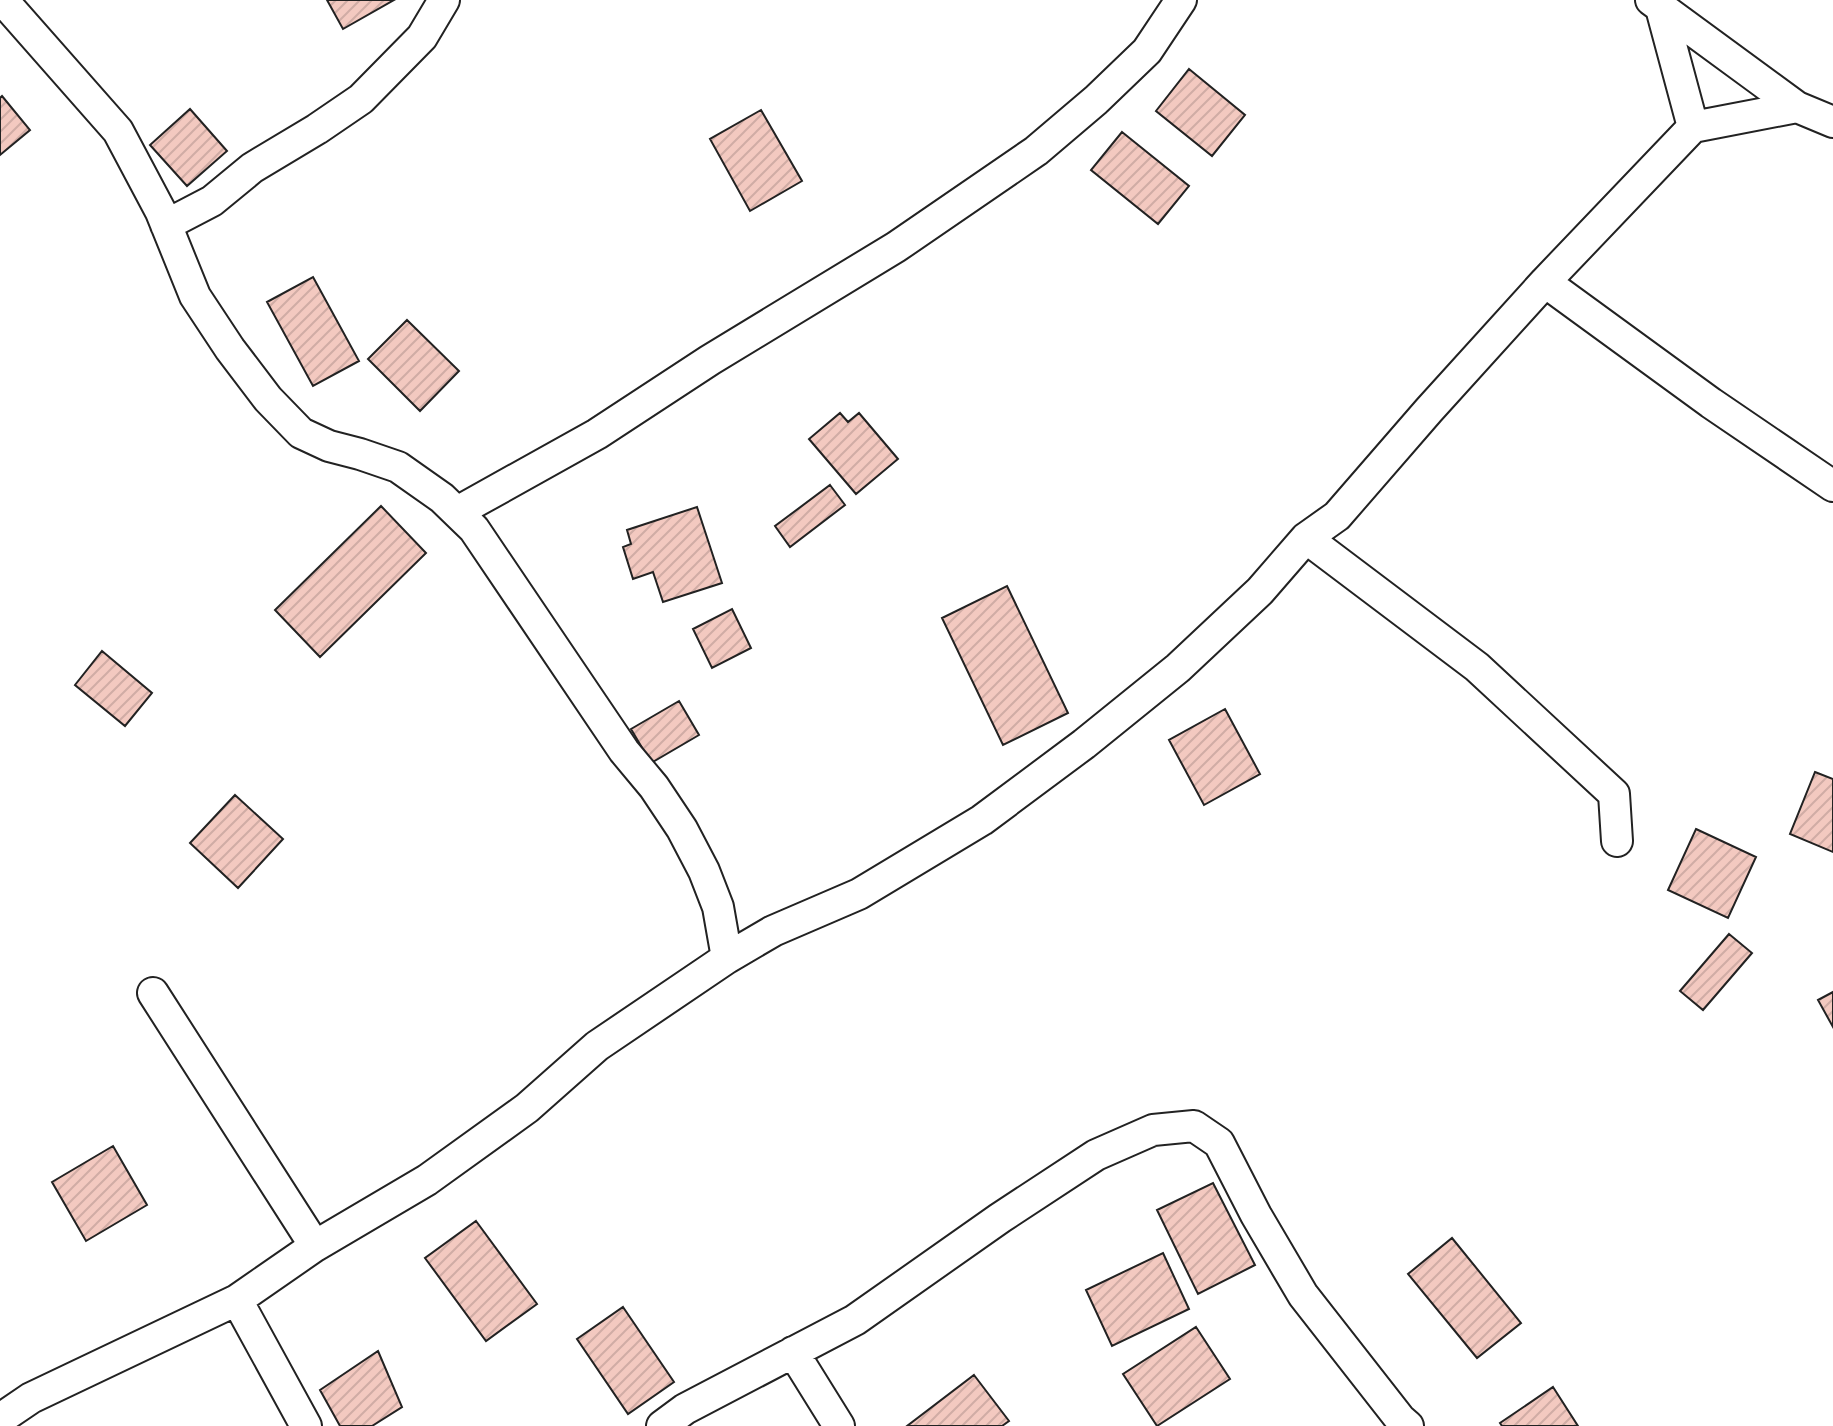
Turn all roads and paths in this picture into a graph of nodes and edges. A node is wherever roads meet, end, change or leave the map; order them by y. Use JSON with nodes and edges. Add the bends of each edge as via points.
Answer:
{"nodes":[{"id":1,"x":6,"y":0,"type":"edge"},
{"id":2,"x":444,"y":0,"type":"edge"},
{"id":3,"x":1181,"y":0,"type":"edge"},
{"id":4,"x":1656,"y":4,"type":"edge"},
{"id":5,"x":1797,"y":107,"type":"junction"},
{"id":6,"x":1833,"y":122,"type":"edge"},
{"id":7,"x":1693,"y":127,"type":"junction"},
{"id":8,"x":166,"y":225,"type":"junction"},
{"id":9,"x":1545,"y":282,"type":"junction"},
{"id":10,"x":1833,"y":486,"type":"edge"},
{"id":11,"x":457,"y":512,"type":"junction"},
{"id":12,"x":1306,"y":538,"type":"junction"},
{"id":13,"x":1617,"y":841,"type":"dead end"},
{"id":14,"x":727,"y":958,"type":"junction"},
{"id":15,"x":153,"y":993,"type":"dead end"},
{"id":16,"x":315,"y":1246,"type":"junction"},
{"id":17,"x":237,"y":1300,"type":"junction"},
{"id":18,"x":793,"y":1352,"type":"junction"},
{"id":19,"x":0,"y":1419,"type":"edge"},
{"id":20,"x":306,"y":1426,"type":"edge"},
{"id":21,"x":662,"y":1426,"type":"edge"},
{"id":22,"x":839,"y":1426,"type":"edge"},
{"id":23,"x":1408,"y":1426,"type":"edge"}],
"edges":[{"from":1,"to":8,"type":"street","via":[[118,131]]},
{"from":2,"to":8,"type":"street","via":[[422,37],[361,99],[252,168],[212,201]]},
{"from":3,"to":11,"type":"street","via":[[1147,51],[1036,151],[896,247],[597,434]]},
{"from":4,"to":5,"type":"street"},
{"from":4,"to":7,"type":"street"},
{"from":5,"to":6,"type":"street"},
{"from":5,"to":7,"type":"street"},
{"from":7,"to":9,"type":"street"},
{"from":8,"to":11,"type":"street","via":[[195,296],[268,399],[301,433],[398,467]]},
{"from":9,"to":10,"type":"street"},
{"from":9,"to":12,"type":"street","via":[[1337,516]]},
{"from":11,"to":14,"type":"street","via":[[474,529],[682,829],[718,907]]},
{"from":12,"to":13,"type":"street","via":[[1477,667],[1614,794]]},
{"from":12,"to":14,"type":"street","via":[[1260,591],[1178,668],[982,820],[859,894],[773,931]]},
{"from":14,"to":16,"type":"street","via":[[597,1046],[527,1108],[427,1180]]},
{"from":15,"to":16,"type":"street"},
{"from":16,"to":17,"type":"street"},
{"from":17,"to":19,"type":"street","via":[[31,1398]]},
{"from":17,"to":20,"type":"street"},
{"from":18,"to":21,"type":"street"},
{"from":18,"to":22,"type":"street"},
{"from":18,"to":23,"type":"street","via":[[855,1320],[1096,1155],[1153,1130],[1194,1126],[1219,1143],[1303,1295]]}]}
